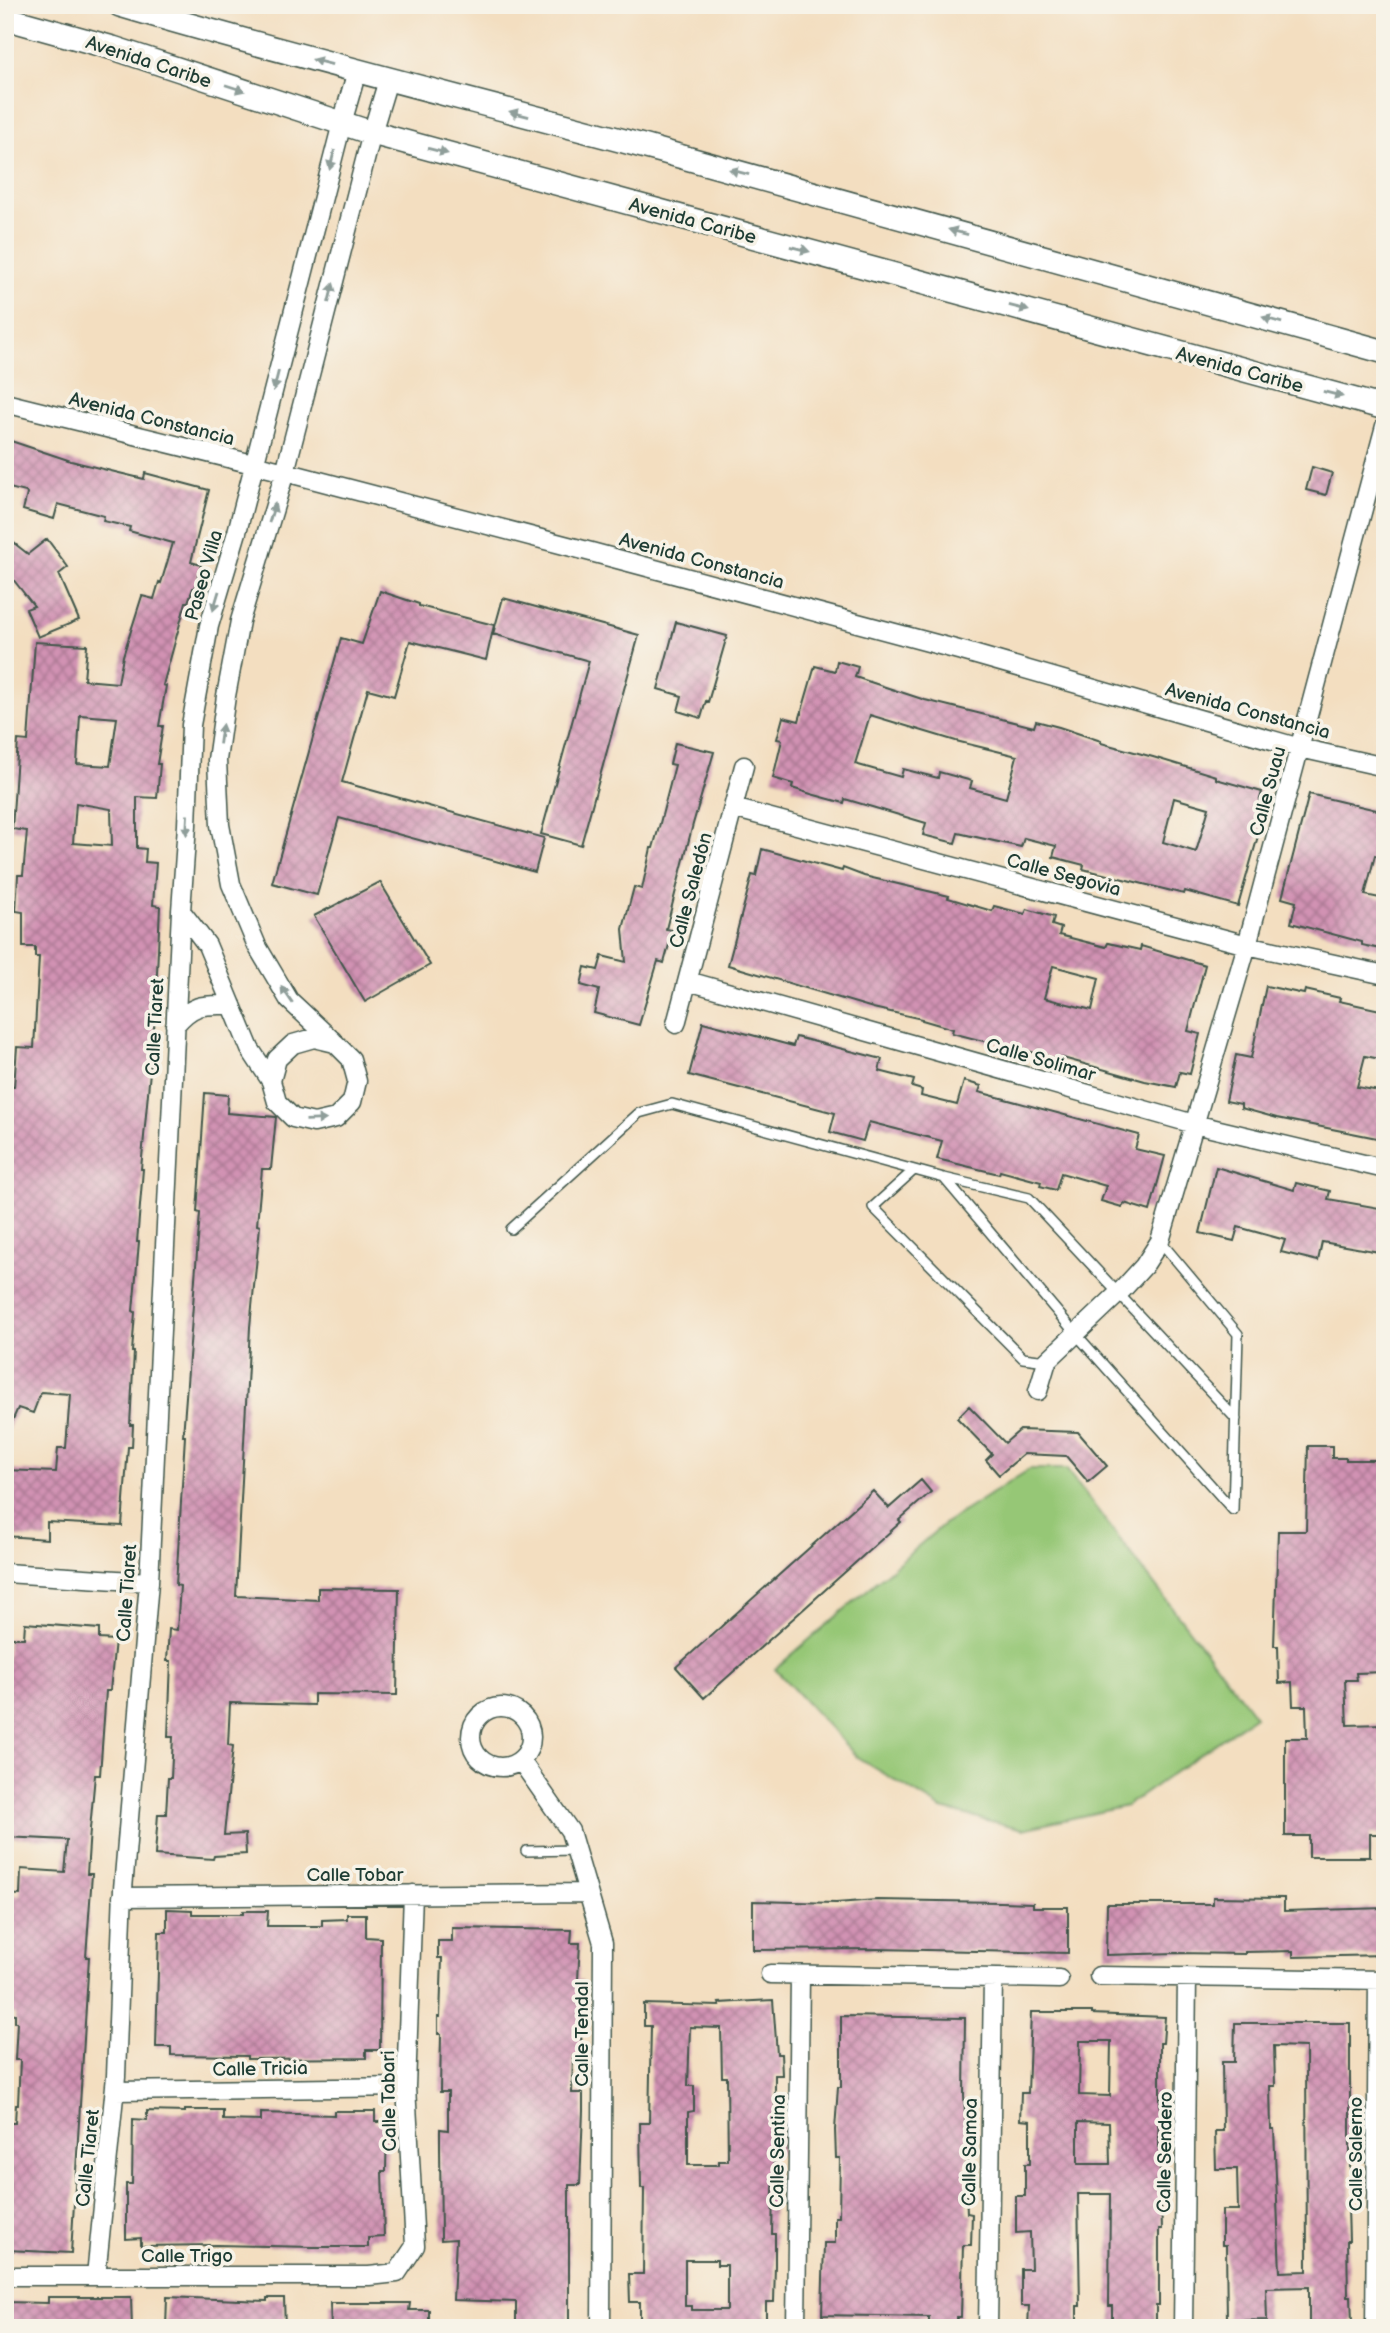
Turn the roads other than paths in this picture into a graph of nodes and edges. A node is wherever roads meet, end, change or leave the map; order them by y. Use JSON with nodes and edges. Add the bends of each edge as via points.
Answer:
{"nodes":[{"id":1,"x":120,"y":5,"type":"edge"},
{"id":2,"x":5,"y":18,"type":"edge"},
{"id":3,"x":357,"y":71,"type":"junction"},
{"id":4,"x":388,"y":80,"type":"junction"},
{"id":5,"x":342,"y":123,"type":"junction"},
{"id":6,"x":372,"y":133,"type":"junction"},
{"id":7,"x":1385,"y":352,"type":"edge"},
{"id":8,"x":5,"y":403,"type":"edge"},
{"id":9,"x":1385,"y":408,"type":"edge"},
{"id":10,"x":1385,"y":426,"type":"edge"},
{"id":11,"x":254,"y":466,"type":"junction"},
{"id":12,"x":285,"y":472,"type":"junction"},
{"id":13,"x":1300,"y":748,"type":"junction"},
{"id":14,"x":744,"y":766,"type":"dead end"},
{"id":15,"x":1385,"y":766,"type":"edge"},
{"id":16,"x":733,"y":808,"type":"junction"},
{"id":17,"x":181,"y":911,"type":"junction"},
{"id":18,"x":1247,"y":945,"type":"junction"},
{"id":19,"x":1385,"y":975,"type":"edge"},
{"id":20,"x":688,"y":981,"type":"junction"},
{"id":21,"x":232,"y":1005,"type":"junction"},
{"id":22,"x":677,"y":1024,"type":"dead end"},
{"id":23,"x":176,"y":1025,"type":"junction"},
{"id":24,"x":335,"y":1044,"type":"junction"},
{"id":25,"x":271,"y":1081,"type":"junction"},
{"id":26,"x":1194,"y":1124,"type":"junction"},
{"id":27,"x":1385,"y":1169,"type":"edge"},
{"id":28,"x":914,"y":1170,"type":"junction"},
{"id":29,"x":944,"y":1178,"type":"junction"},
{"id":30,"x":511,"y":1229,"type":"dead end"},
{"id":31,"x":1160,"y":1241,"type":"junction"},
{"id":32,"x":1119,"y":1294,"type":"junction"},
{"id":33,"x":1076,"y":1334,"type":"junction"},
{"id":34,"x":1047,"y":1361,"type":"junction"},
{"id":35,"x":1038,"y":1391,"type":"dead end"},
{"id":36,"x":1236,"y":1419,"type":"junction"},
{"id":37,"x":5,"y":1573,"type":"edge"},
{"id":38,"x":149,"y":1582,"type":"junction"},
{"id":39,"x":521,"y":1760,"type":"dead end"},
{"id":40,"x":575,"y":1850,"type":"junction"},
{"id":41,"x":526,"y":1851,"type":"dead end"},
{"id":42,"x":588,"y":1893,"type":"junction"},
{"id":43,"x":413,"y":1895,"type":"junction"},
{"id":44,"x":122,"y":1897,"type":"junction"},
{"id":45,"x":770,"y":1975,"type":"dead end"},
{"id":46,"x":800,"y":1975,"type":"junction"},
{"id":47,"x":1099,"y":1976,"type":"dead end"},
{"id":48,"x":1188,"y":1977,"type":"junction"},
{"id":49,"x":993,"y":1978,"type":"junction"},
{"id":50,"x":1059,"y":1979,"type":"dead end"},
{"id":51,"x":1381,"y":1980,"type":"edge"},
{"id":52,"x":406,"y":2087,"type":"junction"},
{"id":53,"x":115,"y":2091,"type":"junction"},
{"id":54,"x":96,"y":2276,"type":"junction"},
{"id":55,"x":369,"y":2276,"type":"joint"},
{"id":56,"x":5,"y":2277,"type":"edge"},
{"id":57,"x":601,"y":2328,"type":"edge"},
{"id":58,"x":796,"y":2328,"type":"edge"},
{"id":59,"x":988,"y":2328,"type":"edge"},
{"id":60,"x":1183,"y":2328,"type":"edge"},
{"id":61,"x":1375,"y":2328,"type":"edge"}],
"edges":[{"from":3,"to":1,"type":"street","one_way":true},
{"from":2,"to":5,"type":"street","name":"Avenida Caribe","one_way":true},
{"from":3,"to":4,"type":"street"},
{"from":3,"to":5,"type":"street","name":"Paseo Villa"},
{"from":4,"to":6,"type":"street"},
{"from":7,"to":4,"type":"street","one_way":true,"via":[[658,150]]},
{"from":5,"to":6,"type":"street","name":"Avenida Caribe"},
{"from":5,"to":11,"type":"street","name":"Paseo Villa","one_way":true},
{"from":6,"to":9,"type":"street","name":"Avenida Caribe","one_way":true},
{"from":12,"to":6,"type":"street","one_way":true},
{"from":8,"to":11,"type":"street","name":"Avenida Constancia"},
{"from":10,"to":13,"type":"street","name":"Calle Suau"},
{"from":11,"to":12,"type":"street","name":"Avenida Constancia"},
{"from":11,"to":17,"type":"street","name":"Paseo Villa","one_way":true,"via":[[209,626],[191,725]]},
{"from":12,"to":13,"type":"street","name":"Avenida Constancia","via":[[952,649]]},
{"from":24,"to":12,"type":"street","one_way":true,"via":[[289,1000],[257,946],[231,884],[220,825],[217,760],[226,696],[240,621]]},
{"from":13,"to":15,"type":"street","name":"Avenida Constancia"},
{"from":13,"to":18,"type":"street","name":"Calle Suau"},
{"from":14,"to":16,"type":"street","name":"Calle Saledón"},
{"from":16,"to":18,"type":"street","name":"Calle Segovia"},
{"from":16,"to":20,"type":"street","name":"Calle Saledón"},
{"from":17,"to":21,"type":"street","via":[[207,946]]},
{"from":17,"to":23,"type":"street","name":"Calle Tiaret"},
{"from":18,"to":19,"type":"street","name":"Calle Segovia"},
{"from":18,"to":26,"type":"street","name":"Calle Suau"},
{"from":20,"to":22,"type":"street","name":"Calle Saledón"},
{"from":20,"to":26,"type":"street","name":"Calle Solimar"},
{"from":21,"to":23,"type":"street","via":[[203,1005],[187,1011]]},
{"from":21,"to":25,"type":"street","via":[[250,1048]]},
{"from":23,"to":38,"type":"street","name":"Calle Tiaret"},
{"from":24,"to":25,"type":"street","via":[[314,1038],[293,1044],[277,1059]]},
{"from":25,"to":24,"type":"street","one_way":true,"via":[[277,1102],[293,1118],[314,1124],[336,1118],[352,1102],[357,1081],[351,1059]]},
{"from":26,"to":27,"type":"street","name":"Calle Solimar"},
{"from":26,"to":31,"type":"street","name":"Calle Suau"},
{"from":28,"to":29,"type":"lane"},
{"from":28,"to":30,"type":"lane","via":[[671,1104],[639,1113]]},
{"from":28,"to":34,"type":"lane","via":[[873,1207],[1023,1358]]},
{"from":29,"to":32,"type":"lane","via":[[1029,1198]]},
{"from":29,"to":33,"type":"lane"},
{"from":31,"to":32,"type":"street","name":"Calle Suau"},
{"from":31,"to":36,"type":"lane","via":[[1238,1334]]},
{"from":32,"to":33,"type":"street","name":"Calle Suau"},
{"from":32,"to":36,"type":"lane"},
{"from":33,"to":34,"type":"street","name":"Calle Suau"},
{"from":33,"to":36,"type":"lane","via":[[1233,1510]]},
{"from":34,"to":35,"type":"street"},
{"from":37,"to":38,"type":"street"},
{"from":38,"to":44,"type":"street","name":"Calle Tiaret"},
{"from":39,"to":40,"type":"street","name":"Calle Tendal","via":[[570,1831]]},
{"from":40,"to":41,"type":"lane"},
{"from":40,"to":42,"type":"street","name":"Calle Tendal"},
{"from":42,"to":43,"type":"street","name":"Calle Tobar"},
{"from":42,"to":57,"type":"street","name":"Calle Tendal","via":[[603,1943]]},
{"from":43,"to":44,"type":"street","name":"Calle Tobar"},
{"from":43,"to":52,"type":"street","name":"Calle Tabari"},
{"from":44,"to":53,"type":"street","name":"Calle Tiaret"},
{"from":45,"to":46,"type":"street"},
{"from":46,"to":49,"type":"street"},
{"from":46,"to":58,"type":"street","name":"Calle Sentina"},
{"from":47,"to":48,"type":"street"},
{"from":48,"to":51,"type":"street"},
{"from":48,"to":60,"type":"street","name":"Calle Sendero"},
{"from":49,"to":50,"type":"street"},
{"from":49,"to":59,"type":"street","name":"Calle Samoa"},
{"from":51,"to":61,"type":"street","name":"Calle Salerno"},
{"from":52,"to":53,"type":"street","name":"Calle Tricia"},
{"from":52,"to":55,"type":"street","name":"Calle Tabari","via":[[415,2246],[397,2273]]},
{"from":53,"to":54,"type":"street","name":"Calle Tiaret"},
{"from":54,"to":55,"type":"street","name":"Calle Trigo"},
{"from":54,"to":56,"type":"street","name":"Calle Trigo"}]}
